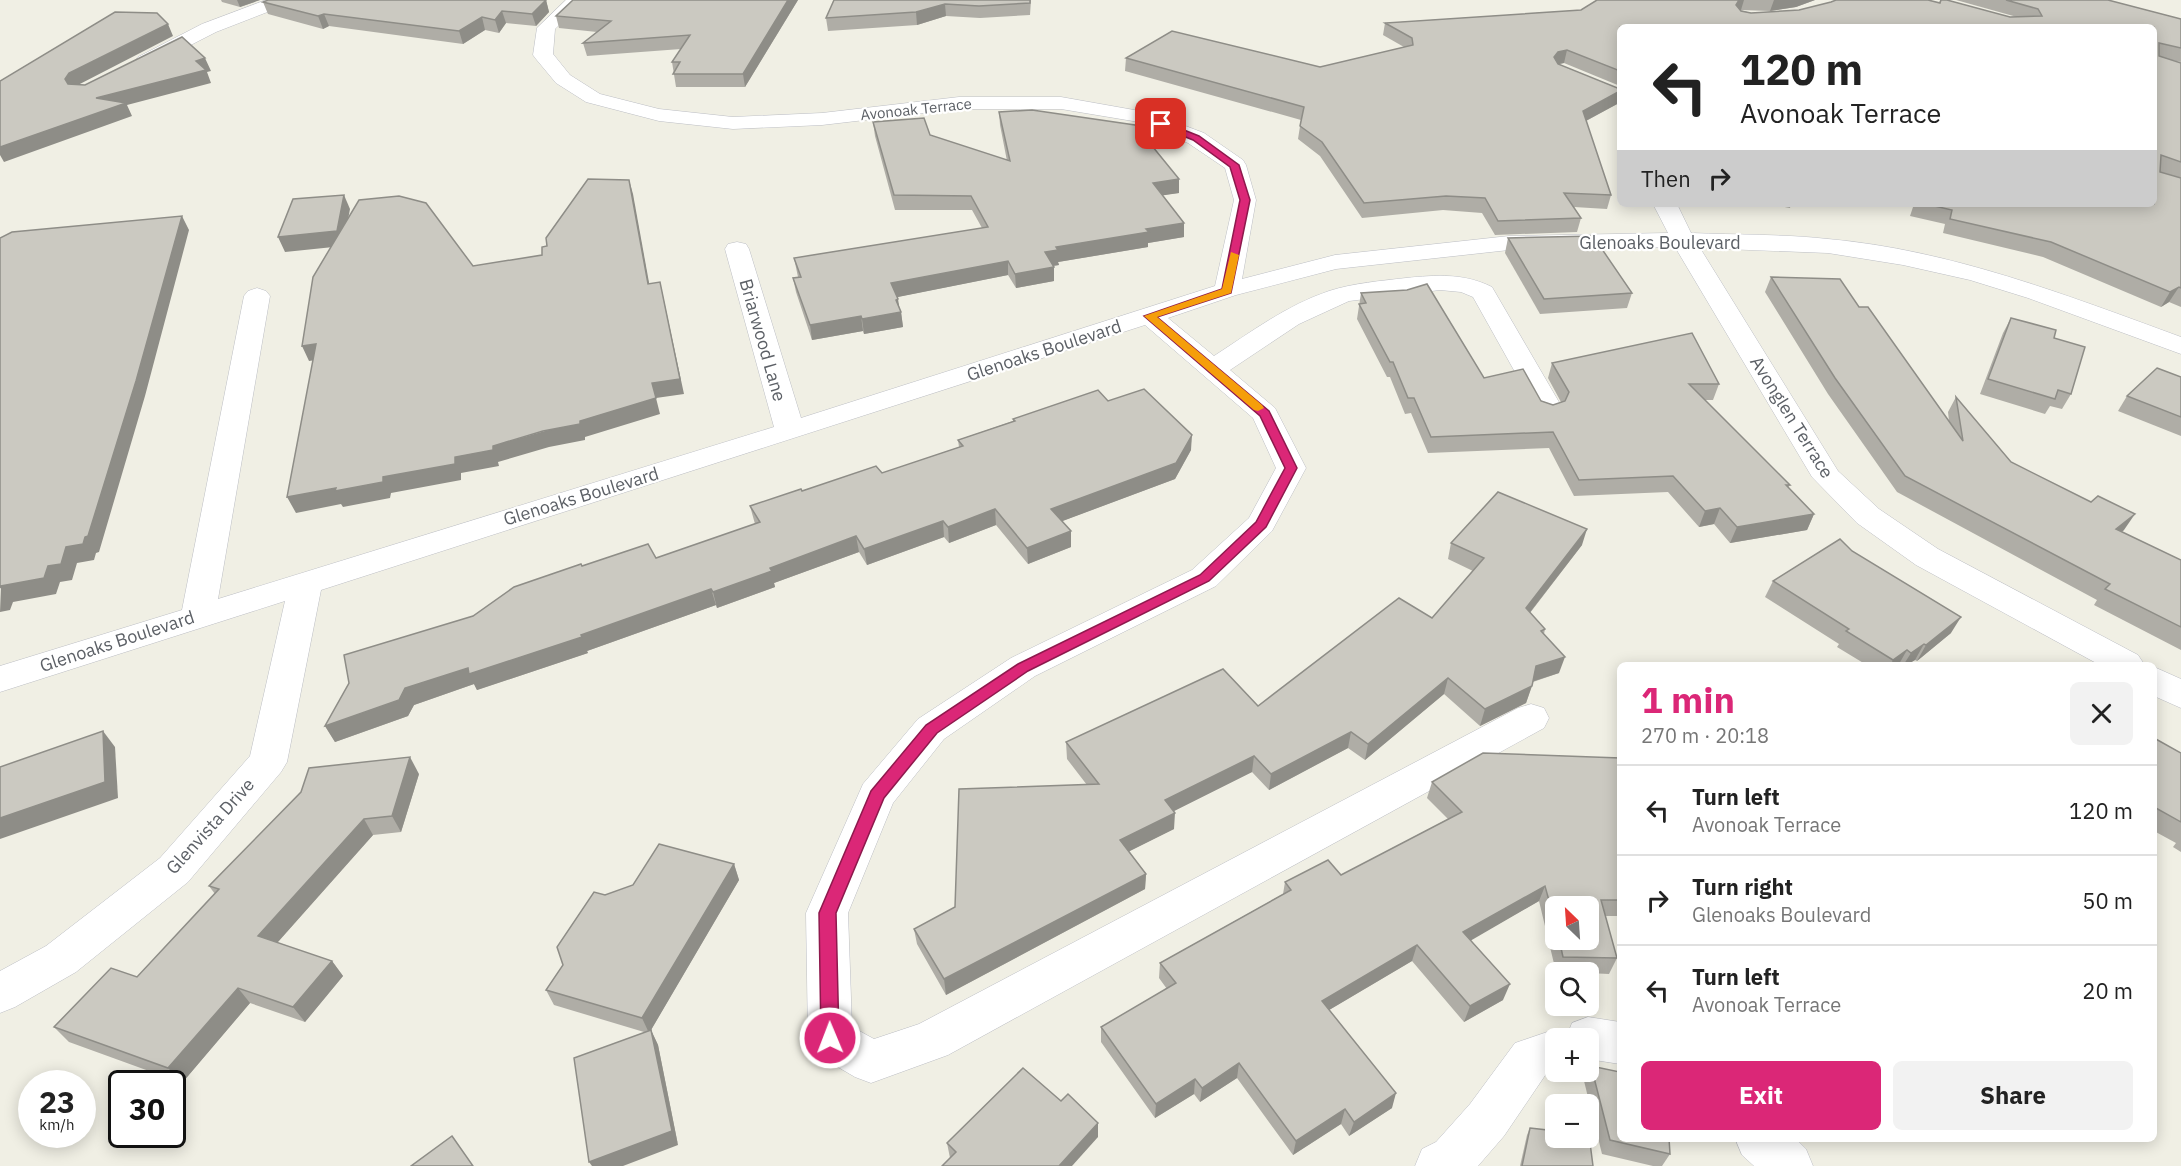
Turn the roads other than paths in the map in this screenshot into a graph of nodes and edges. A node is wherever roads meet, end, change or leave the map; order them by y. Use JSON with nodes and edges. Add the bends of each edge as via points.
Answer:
{"nodes":[{"id":1,"x":282,"y":0,"type":"edge"},
{"id":2,"x":565,"y":4,"type":"edge"},
{"id":3,"x":126,"y":70,"type":"edge"},
{"id":4,"x":1666,"y":207,"type":"edge"},
{"id":5,"x":1683,"y":240,"type":"junction"},
{"id":6,"x":736,"y":249,"type":"dead end"},
{"id":7,"x":1227,"y":290,"type":"junction"},
{"id":8,"x":257,"y":296,"type":"dead end"},
{"id":9,"x":1150,"y":316,"type":"junction"},
{"id":10,"x":2181,"y":346,"type":"edge"},
{"id":11,"x":1212,"y":369,"type":"junction"},
{"id":12,"x":1549,"y":409,"type":"edge"},
{"id":13,"x":790,"y":431,"type":"junction"},
{"id":14,"x":306,"y":582,"type":"junction"},
{"id":15,"x":198,"y":615,"type":"junction"},
{"id":16,"x":2122,"y":662,"type":"edge"},
{"id":17,"x":0,"y":679,"type":"edge"},
{"id":18,"x":2157,"y":682,"type":"edge"},
{"id":19,"x":2181,"y":694,"type":"edge"},
{"id":20,"x":1531,"y":718,"type":"dead end"},
{"id":21,"x":0,"y":993,"type":"edge"},
{"id":22,"x":1599,"y":1040,"type":"edge"},
{"id":23,"x":1617,"y":1043,"type":"edge"},
{"id":24,"x":1545,"y":1054,"type":"edge"},
{"id":25,"x":1763,"y":1142,"type":"edge"},
{"id":26,"x":1439,"y":1166,"type":"edge"},
{"id":27,"x":1789,"y":1166,"type":"edge"}],
"edges":[{"from":1,"to":3,"type":"street","via":[[209,28]]},
{"from":2,"to":7,"type":"street","name":"Avonoak Terrace","via":[[546,28],[543,55],[563,79],[593,98],[659,115],[733,123],[822,119],[959,102],[1061,103],[1144,117],[1196,138],[1235,165],[1245,200]]},
{"from":4,"to":5,"type":"street","name":"Avonglen Terrace"},
{"from":5,"to":7,"type":"street","name":"Glenoaks Boulevard","via":[[1509,243],[1388,255],[1335,262]]},
{"from":5,"to":10,"type":"street","name":"Glenoaks Boulevard","via":[[1828,246],[1904,258],[2037,293]]},
{"from":5,"to":16,"type":"street","name":"Avonglen Terrace","via":[[1835,485],[1868,516],[1928,557]]},
{"from":6,"to":13,"type":"street","name":"Briarwood Lane"},
{"from":7,"to":9,"type":"street","name":"Glenoaks Boulevard"},
{"from":8,"to":15,"type":"street"},
{"from":9,"to":11,"type":"street"},
{"from":9,"to":13,"type":"street","name":"Glenoaks Boulevard"},
{"from":11,"to":12,"type":"street","via":[[1299,313],[1338,297],[1442,282],[1470,284],[1483,292]]},
{"from":11,"to":20,"type":"street","via":[[1265,414],[1291,468],[1261,524],[1204,578],[1023,667],[931,729],[877,795],[828,913],[830,1038],[871,1062],[932,1040]]},
{"from":13,"to":14,"type":"street","name":"Glenoaks Boulevard"},
{"from":14,"to":15,"type":"street","name":"Glenoaks Boulevard"},
{"from":14,"to":21,"type":"street","name":"Glenvista Drive","via":[[268,762],[174,870],[60,959]]},
{"from":15,"to":17,"type":"street","name":"Glenoaks Boulevard"},
{"from":18,"to":19,"type":"street"},
{"from":22,"to":23,"type":"street"},
{"from":24,"to":26,"type":"street","via":[[1532,1058],[1487,1120],[1453,1159]]},
{"from":25,"to":27,"type":"street"}]}
